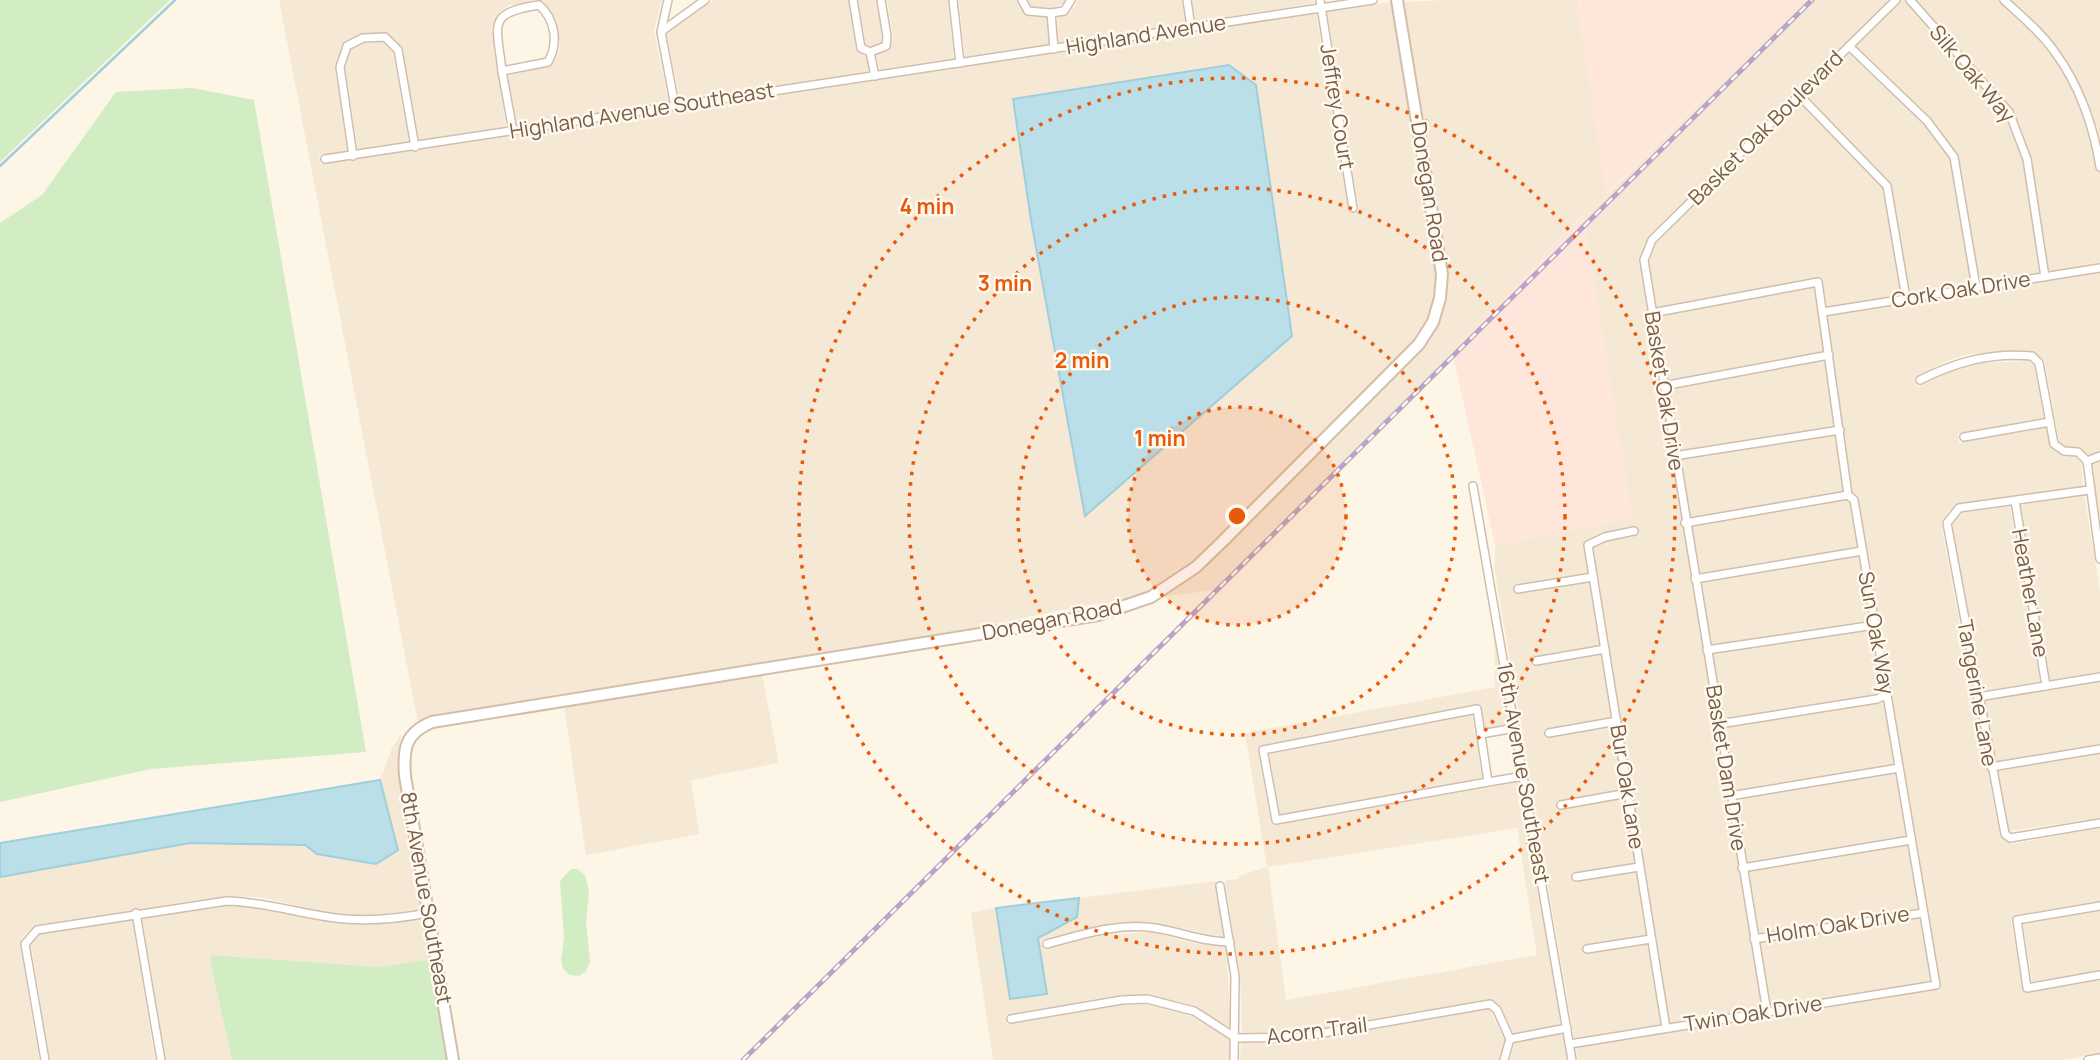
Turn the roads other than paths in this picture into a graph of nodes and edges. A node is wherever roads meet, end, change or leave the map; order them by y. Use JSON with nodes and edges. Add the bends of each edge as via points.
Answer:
{"nodes":[{"id":1,"x":668,"y":0,"type":"edge"},
{"id":2,"x":705,"y":0,"type":"edge"},
{"id":3,"x":853,"y":0,"type":"edge"},
{"id":4,"x":881,"y":0,"type":"edge"},
{"id":5,"x":954,"y":0,"type":"edge"},
{"id":6,"x":1022,"y":0,"type":"edge"},
{"id":7,"x":1072,"y":0,"type":"edge"},
{"id":8,"x":1187,"y":0,"type":"edge"},
{"id":9,"x":1373,"y":0,"type":"edge"},
{"id":10,"x":1397,"y":0,"type":"edge"},
{"id":11,"x":1896,"y":0,"type":"edge"},
{"id":12,"x":1910,"y":0,"type":"edge"},
{"id":13,"x":2004,"y":0,"type":"edge"},
{"id":14,"x":1320,"y":4,"type":"edge"},
{"id":15,"x":1051,"y":13,"type":"junction"},
{"id":16,"x":1191,"y":27,"type":"junction"},
{"id":17,"x":661,"y":32,"type":"junction"},
{"id":18,"x":1849,"y":46,"type":"junction"},
{"id":19,"x":1054,"y":49,"type":"junction"},
{"id":20,"x":870,"y":52,"type":"junction"},
{"id":21,"x":960,"y":63,"type":"junction"},
{"id":22,"x":502,"y":71,"type":"junction"},
{"id":23,"x":875,"y":76,"type":"junction"},
{"id":24,"x":1799,"y":95,"type":"junction"},
{"id":25,"x":675,"y":106,"type":"junction"},
{"id":26,"x":513,"y":131,"type":"junction"},
{"id":27,"x":415,"y":147,"type":"junction"},
{"id":28,"x":353,"y":156,"type":"junction"},
{"id":29,"x":324,"y":159,"type":"dead end"},
{"id":30,"x":2100,"y":167,"type":"edge"},
{"id":31,"x":1353,"y":208,"type":"dead end"},
{"id":32,"x":1644,"y":260,"type":"joint"},
{"id":33,"x":2100,"y":268,"type":"edge"},
{"id":34,"x":2045,"y":276,"type":"junction"},
{"id":35,"x":1976,"y":287,"type":"junction"},
{"id":36,"x":1906,"y":298,"type":"junction"},
{"id":37,"x":1823,"y":312,"type":"junction"},
{"id":38,"x":1652,"y":313,"type":"junction"},
{"id":39,"x":1829,"y":355,"type":"junction"},
{"id":40,"x":1920,"y":380,"type":"dead end"},
{"id":41,"x":1664,"y":386,"type":"junction"},
{"id":42,"x":2050,"y":422,"type":"junction"},
{"id":43,"x":1840,"y":430,"type":"junction"},
{"id":44,"x":1964,"y":438,"type":"dead end"},
{"id":45,"x":1674,"y":456,"type":"junction"},
{"id":46,"x":2100,"y":456,"type":"edge"},
{"id":47,"x":2087,"y":461,"type":"junction"},
{"id":48,"x":1473,"y":486,"type":"dead end"},
{"id":49,"x":2089,"y":490,"type":"junction"},
{"id":50,"x":1848,"y":495,"type":"junction"},
{"id":51,"x":2015,"y":501,"type":"junction"},
{"id":52,"x":1685,"y":523,"type":"junction"},
{"id":53,"x":2098,"y":529,"type":"edge"},
{"id":54,"x":1634,"y":531,"type":"dead end"},
{"id":55,"x":1862,"y":551,"type":"junction"},
{"id":56,"x":2100,"y":559,"type":"edge"},
{"id":57,"x":1593,"y":577,"type":"junction"},
{"id":58,"x":1695,"y":579,"type":"junction"},
{"id":59,"x":1518,"y":589,"type":"dead end"},
{"id":60,"x":1875,"y":625,"type":"junction"},
{"id":61,"x":1605,"y":649,"type":"junction"},
{"id":62,"x":1707,"y":650,"type":"junction"},
{"id":63,"x":1536,"y":662,"type":"dead end"},
{"id":64,"x":2100,"y":677,"type":"edge"},
{"id":65,"x":2046,"y":685,"type":"junction"},
{"id":66,"x":1886,"y":695,"type":"junction"},
{"id":67,"x":1978,"y":696,"type":"junction"},
{"id":68,"x":1616,"y":721,"type":"junction"},
{"id":69,"x":1719,"y":724,"type":"junction"},
{"id":70,"x":1515,"y":728,"type":"junction"},
{"id":71,"x":1549,"y":733,"type":"dead end"},
{"id":72,"x":1481,"y":734,"type":"junction"},
{"id":73,"x":409,"y":736,"type":"joint"},
{"id":74,"x":2100,"y":749,"type":"edge"},
{"id":75,"x":1991,"y":767,"type":"junction"},
{"id":76,"x":1899,"y":768,"type":"junction"},
{"id":77,"x":1524,"y":776,"type":"junction"},
{"id":78,"x":1488,"y":782,"type":"junction"},
{"id":79,"x":1628,"y":793,"type":"junction"},
{"id":80,"x":1730,"y":796,"type":"junction"},
{"id":81,"x":1561,"y":804,"type":"dead end"},
{"id":82,"x":2100,"y":823,"type":"edge"},
{"id":83,"x":1911,"y":840,"type":"junction"},
{"id":84,"x":1639,"y":867,"type":"junction"},
{"id":85,"x":1742,"y":868,"type":"junction"},
{"id":86,"x":1576,"y":877,"type":"dead end"},
{"id":87,"x":1220,"y":886,"type":"dead end"},
{"id":88,"x":2100,"y":906,"type":"edge"},
{"id":89,"x":1923,"y":912,"type":"junction"},
{"id":90,"x":428,"y":913,"type":"junction"},
{"id":91,"x":136,"y":914,"type":"junction"},
{"id":92,"x":1651,"y":939,"type":"junction"},
{"id":93,"x":1754,"y":939,"type":"junction"},
{"id":94,"x":1230,"y":942,"type":"junction"},
{"id":95,"x":1047,"y":944,"type":"dead end"},
{"id":96,"x":1587,"y":949,"type":"dead end"},
{"id":97,"x":2100,"y":975,"type":"edge"},
{"id":98,"x":1936,"y":985,"type":"joint"},
{"id":99,"x":1767,"y":1012,"type":"junction"},
{"id":100,"x":1011,"y":1019,"type":"dead end"},
{"id":101,"x":1567,"y":1028,"type":"junction"},
{"id":102,"x":1666,"y":1028,"type":"junction"},
{"id":103,"x":1236,"y":1038,"type":"junction"},
{"id":104,"x":1510,"y":1040,"type":"junction"},
{"id":105,"x":1570,"y":1044,"type":"junction"},
{"id":106,"x":2100,"y":1058,"type":"edge"},
{"id":107,"x":45,"y":1060,"type":"edge"},
{"id":108,"x":161,"y":1060,"type":"edge"},
{"id":109,"x":453,"y":1060,"type":"edge"},
{"id":110,"x":1234,"y":1060,"type":"edge"},
{"id":111,"x":1504,"y":1060,"type":"edge"},
{"id":112,"x":1573,"y":1060,"type":"edge"},
{"id":113,"x":2088,"y":1060,"type":"edge"}],
"edges":[{"from":1,"to":17,"type":"street"},
{"from":2,"to":17,"type":"street"},
{"from":3,"to":20,"type":"street","via":[[861,48]]},
{"from":4,"to":20,"type":"street","via":[[886,46]]},
{"from":5,"to":21,"type":"street"},
{"from":6,"to":15,"type":"street","via":[[1028,11]]},
{"from":7,"to":15,"type":"street","via":[[1064,10]]},
{"from":8,"to":16,"type":"street"},
{"from":9,"to":14,"type":"street","name":"Highland Avenue"},
{"from":10,"to":73,"type":"street","name":"Donegan Road","via":[[1442,274],[1433,322],[1403,362],[1222,542],[1173,584],[1151,597],[1098,615],[432,722]]},
{"from":11,"to":18,"type":"street","name":"Basket Oak Boulevard"},
{"from":12,"to":34,"type":"street","name":"Silk Oak Way","via":[[2009,112],[2027,159]]},
{"from":13,"to":30,"type":"street","via":[[2054,51],[2080,96],[2095,135]]},
{"from":14,"to":16,"type":"street","name":"Highland Avenue"},
{"from":14,"to":31,"type":"street","name":"Jeffrey Court"},
{"from":15,"to":19,"type":"street"},
{"from":16,"to":19,"type":"street","name":"Highland Avenue"},
{"from":17,"to":25,"type":"street"},
{"from":18,"to":24,"type":"street","name":"Basket Oak Boulevard"},
{"from":18,"to":35,"type":"street","via":[[1927,121],[1954,157]]},
{"from":19,"to":21,"type":"street","name":"Highland Avenue"},
{"from":20,"to":23,"type":"street"},
{"from":21,"to":23,"type":"street","name":"Highland Avenue Southeast"},
{"from":22,"to":22,"type":"street","via":[[548,62],[555,51],[551,21],[539,5],[509,9],[502,17],[497,27]]},
{"from":22,"to":26,"type":"street"},
{"from":23,"to":25,"type":"street","name":"Highland Avenue Southeast"},
{"from":24,"to":32,"type":"street","name":"Basket Oak Boulevard","via":[[1652,240]]},
{"from":24,"to":36,"type":"street","via":[[1886,186]]},
{"from":25,"to":26,"type":"street","name":"Highland Avenue Southeast"},
{"from":26,"to":27,"type":"street","name":"Highland Avenue Southeast"},
{"from":27,"to":28,"type":"street","name":"Highland Avenue Southeast"},
{"from":27,"to":28,"type":"street","via":[[398,50],[385,37],[363,38],[347,46],[340,67]]},
{"from":28,"to":29,"type":"street","name":"Highland Avenue Southeast"},
{"from":32,"to":38,"type":"street","name":"Basket Oak Drive"},
{"from":33,"to":34,"type":"street","name":"Cork Oak Drive"},
{"from":34,"to":35,"type":"street","name":"Cork Oak Drive"},
{"from":35,"to":36,"type":"street","name":"Cork Oak Drive"},
{"from":36,"to":37,"type":"street","name":"Cork Oak Drive"},
{"from":37,"to":38,"type":"street","name":"Sun Oak Way","via":[[1818,282]]},
{"from":37,"to":39,"type":"street","name":"Sun Oak Way"},
{"from":38,"to":41,"type":"street","name":"Basket Oak Drive"},
{"from":39,"to":41,"type":"street"},
{"from":39,"to":43,"type":"street","name":"Sun Oak Way"},
{"from":40,"to":42,"type":"street","via":[[1974,358],[2032,356],[2039,363]]},
{"from":41,"to":45,"type":"street","name":"Basket Oak Drive"},
{"from":42,"to":44,"type":"street"},
{"from":42,"to":47,"type":"street","via":[[2054,444],[2078,452]]},
{"from":43,"to":45,"type":"street"},
{"from":43,"to":50,"type":"street","name":"Sun Oak Way"},
{"from":45,"to":52,"type":"street","name":"Basket Oak Drive"},
{"from":46,"to":47,"type":"street"},
{"from":47,"to":49,"type":"street"},
{"from":48,"to":70,"type":"street","name":"16th Avenue Southeast"},
{"from":49,"to":51,"type":"street","name":"Tangerine Lane"},
{"from":49,"to":53,"type":"street"},
{"from":50,"to":52,"type":"street"},
{"from":50,"to":55,"type":"street","name":"Sun Oak Way","via":[[1854,500]]},
{"from":51,"to":65,"type":"street","name":"Heather Lane"},
{"from":51,"to":67,"type":"street","name":"Tangerine Lane","via":[[1959,509],[1947,523]]},
{"from":52,"to":58,"type":"street","name":"Basket Dam Drive"},
{"from":53,"to":56,"type":"street"},
{"from":54,"to":57,"type":"street","name":"Bur Oak Lane","via":[[1588,545]]},
{"from":55,"to":58,"type":"street"},
{"from":55,"to":60,"type":"street","name":"Sun Oak Way"},
{"from":57,"to":59,"type":"street"},
{"from":57,"to":61,"type":"street","name":"Bur Oak Lane"},
{"from":58,"to":62,"type":"street","name":"Basket Dam Drive"},
{"from":60,"to":62,"type":"street"},
{"from":60,"to":66,"type":"street","name":"Sun Oak Way"},
{"from":61,"to":63,"type":"street"},
{"from":61,"to":68,"type":"street","name":"Bur Oak Lane"},
{"from":62,"to":69,"type":"street","name":"Basket Dam Drive"},
{"from":64,"to":65,"type":"street"},
{"from":65,"to":67,"type":"street"},
{"from":66,"to":69,"type":"street"},
{"from":66,"to":76,"type":"street","name":"Sun Oak Way"},
{"from":67,"to":75,"type":"street","name":"Tangerine Lane"},
{"from":68,"to":71,"type":"street"},
{"from":68,"to":79,"type":"street","name":"Bur Oak Lane"},
{"from":69,"to":80,"type":"street","name":"Basket Dam Drive"},
{"from":70,"to":72,"type":"street"},
{"from":70,"to":77,"type":"street","name":"16th Avenue Southeast"},
{"from":72,"to":78,"type":"street"},
{"from":72,"to":78,"type":"street","via":[[1477,709],[1263,750],[1276,820]]},
{"from":73,"to":90,"type":"street","name":"8th Avenue Southeast","via":[[405,776]]},
{"from":74,"to":75,"type":"street"},
{"from":75,"to":82,"type":"street","name":"Tangerine Lane","via":[[2002,828],[2010,838]]},
{"from":76,"to":80,"type":"street"},
{"from":76,"to":83,"type":"street","name":"Sun Oak Way"},
{"from":77,"to":78,"type":"street"},
{"from":77,"to":101,"type":"street","name":"16th Avenue Southeast"},
{"from":79,"to":81,"type":"street"},
{"from":79,"to":84,"type":"street","name":"Bur Oak Lane"},
{"from":80,"to":85,"type":"street","name":"Basket Dam Drive"},
{"from":83,"to":85,"type":"street"},
{"from":83,"to":89,"type":"street","name":"Sun Oak Way"},
{"from":84,"to":86,"type":"street"},
{"from":84,"to":92,"type":"street","name":"Bur Oak Lane"},
{"from":85,"to":93,"type":"street","name":"Basket Dam Drive"},
{"from":87,"to":94,"type":"street"},
{"from":88,"to":97,"type":"street","via":[[2017,920],[2027,988]]},
{"from":89,"to":93,"type":"street","name":"Holm Oak Drive"},
{"from":89,"to":98,"type":"street","name":"Sun Oak Way"},
{"from":90,"to":91,"type":"street","via":[[337,919],[256,902],[227,901]]},
{"from":90,"to":109,"type":"street","name":"8th Avenue Southeast"},
{"from":91,"to":107,"type":"street","via":[[37,930],[25,944]]},
{"from":91,"to":108,"type":"street"},
{"from":92,"to":96,"type":"street"},
{"from":92,"to":102,"type":"street","name":"Bur Oak Lane"},
{"from":93,"to":99,"type":"street","name":"Basket Dam Drive"},
{"from":94,"to":95,"type":"street","via":[[1154,928],[1100,930]]},
{"from":94,"to":103,"type":"street"},
{"from":98,"to":99,"type":"street","name":"Twin Oak Drive"},
{"from":99,"to":102,"type":"street","name":"Twin Oak Drive"},
{"from":100,"to":103,"type":"street","name":"Acorn Trail","via":[[1147,999],[1194,1011]]},
{"from":101,"to":104,"type":"street"},
{"from":101,"to":105,"type":"street","name":"16th Avenue Southeast"},
{"from":102,"to":105,"type":"street","name":"Twin Oak Drive"},
{"from":103,"to":104,"type":"street","name":"Acorn Trail","via":[[1300,1037],[1490,1004]]},
{"from":103,"to":110,"type":"street"},
{"from":104,"to":111,"type":"street"},
{"from":105,"to":112,"type":"street","name":"16th Avenue Southeast"},
{"from":106,"to":113,"type":"street"}]}
